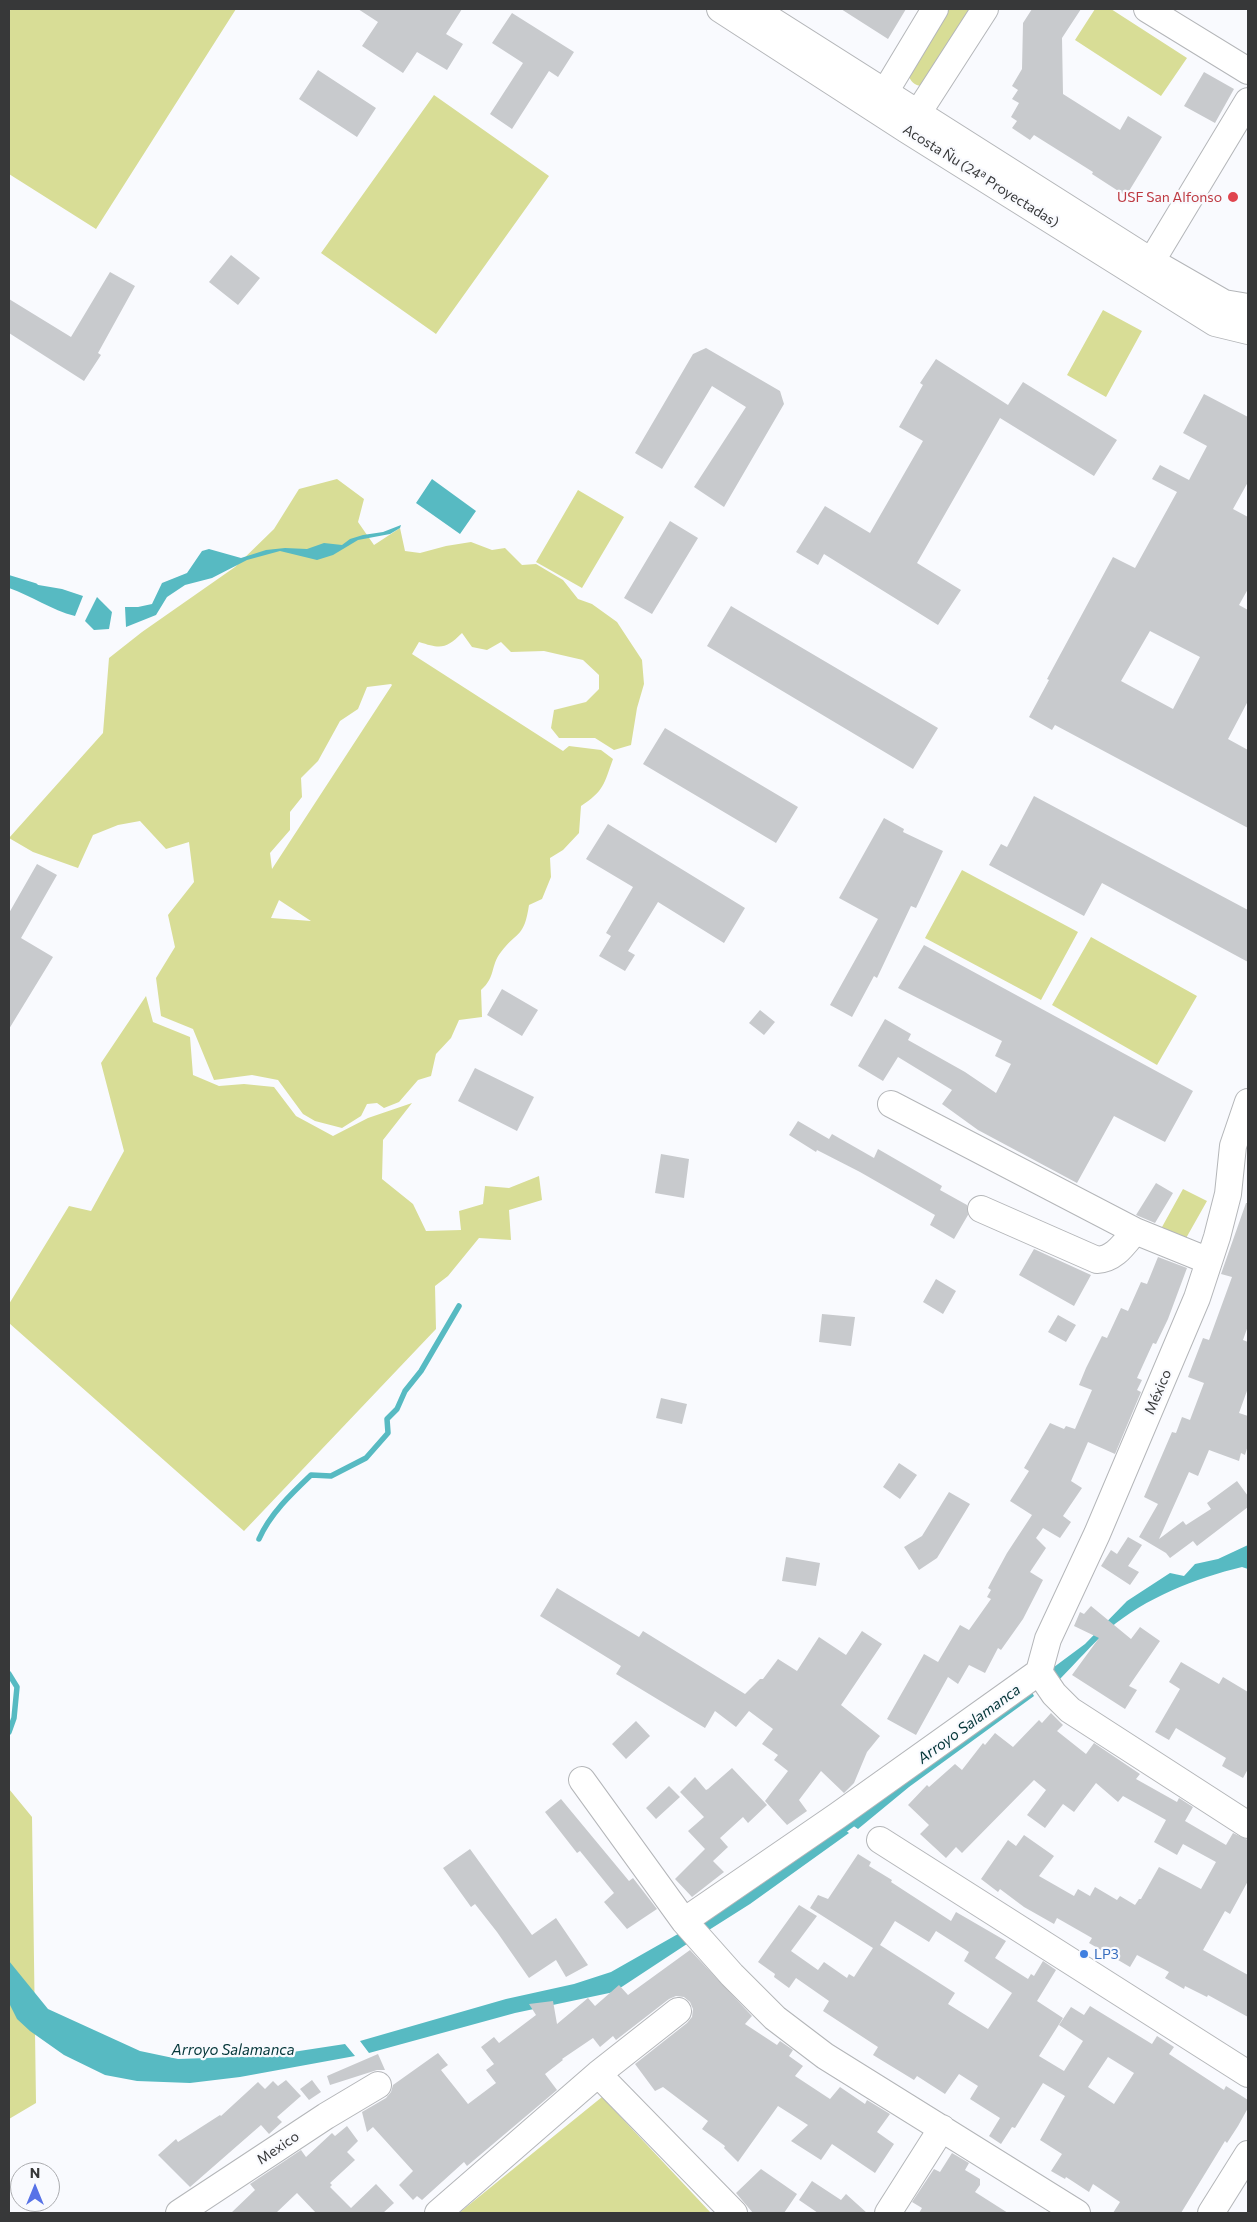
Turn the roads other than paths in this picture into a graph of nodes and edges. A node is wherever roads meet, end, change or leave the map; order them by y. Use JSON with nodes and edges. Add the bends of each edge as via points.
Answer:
{"nodes":[{"id":1,"x":720,"y":9,"type":"edge"},
{"id":2,"x":754,"y":9,"type":"edge"},
{"id":3,"x":935,"y":9,"type":"edge"},
{"id":4,"x":985,"y":9,"type":"edge"},
{"id":5,"x":1147,"y":9,"type":"edge"},
{"id":6,"x":1248,"y":71,"type":"edge"},
{"id":7,"x":880,"y":100,"type":"junction"},
{"id":8,"x":1248,"y":101,"type":"edge"},
{"id":9,"x":913,"y":121,"type":"junction"},
{"id":10,"x":1146,"y":270,"type":"junction"},
{"id":11,"x":1248,"y":307,"type":"edge"},
{"id":12,"x":1248,"y":331,"type":"edge"},
{"id":13,"x":1248,"y":1102,"type":"edge"},
{"id":14,"x":891,"y":1104,"type":"dead end"},
{"id":15,"x":981,"y":1209,"type":"dead end"},
{"id":16,"x":1135,"y":1231,"type":"junction"},
{"id":17,"x":1209,"y":1261,"type":"junction"},
{"id":18,"x":1045,"y":1681,"type":"junction"},
{"id":19,"x":582,"y":1780,"type":"dead end"},
{"id":20,"x":1248,"y":1825,"type":"edge"},
{"id":21,"x":880,"y":1840,"type":"dead end"},
{"id":22,"x":684,"y":1921,"type":"junction"},
{"id":23,"x":678,"y":2011,"type":"dead end"},
{"id":24,"x":598,"y":2074,"type":"junction"},
{"id":25,"x":1248,"y":2074,"type":"edge"},
{"id":26,"x":378,"y":2085,"type":"dead end"},
{"id":27,"x":942,"y":2128,"type":"junction"},
{"id":28,"x":1248,"y":2154,"type":"edge"},
{"id":29,"x":179,"y":2213,"type":"edge"},
{"id":30,"x":438,"y":2213,"type":"edge"},
{"id":31,"x":734,"y":2213,"type":"edge"},
{"id":32,"x":888,"y":2213,"type":"edge"},
{"id":33,"x":1077,"y":2213,"type":"edge"},
{"id":34,"x":1211,"y":2213,"type":"edge"}],
"edges":[{"from":1,"to":7,"type":"street","name":"Acosta Ñu (24ª Proyectadas)"},
{"from":2,"to":7,"type":"street","name":"Acosta Ñu (24ª Proyectadas)"},
{"from":3,"to":7,"type":"street"},
{"from":4,"to":9,"type":"street"},
{"from":5,"to":6,"type":"street"},
{"from":7,"to":9,"type":"street","name":"Acosta Ñu (24ª Proyectadas)"},
{"from":8,"to":10,"type":"street"},
{"from":9,"to":10,"type":"street","name":"Acosta Ñu (24ª Proyectadas)"},
{"from":10,"to":11,"type":"street","name":"Acosta Ñu (24ª Proyectadas)","via":[[1224,303]]},
{"from":10,"to":12,"type":"street","name":"Acosta Ñu (24ª Proyectadas)","via":[[1215,323]]},
{"from":13,"to":17,"type":"street","name":"México","via":[[1233,1146],[1228,1194]]},
{"from":14,"to":16,"type":"street"},
{"from":15,"to":16,"type":"street","via":[[1097,1260],[1115,1255]]},
{"from":16,"to":17,"type":"street"},
{"from":17,"to":18,"type":"street","name":"México","via":[[1173,1357],[1048,1639]]},
{"from":18,"to":20,"type":"street","via":[[1070,1710]]},
{"from":18,"to":22,"type":"street","via":[[829,1821]]},
{"from":19,"to":22,"type":"street"},
{"from":21,"to":25,"type":"street"},
{"from":22,"to":27,"type":"street","via":[[775,2018],[825,2056]]},
{"from":23,"to":24,"type":"street"},
{"from":24,"to":30,"type":"street"},
{"from":24,"to":31,"type":"street"},
{"from":26,"to":29,"type":"street","name":"Mexico"},
{"from":27,"to":32,"type":"street"},
{"from":27,"to":33,"type":"street"},
{"from":28,"to":34,"type":"street"}]}
